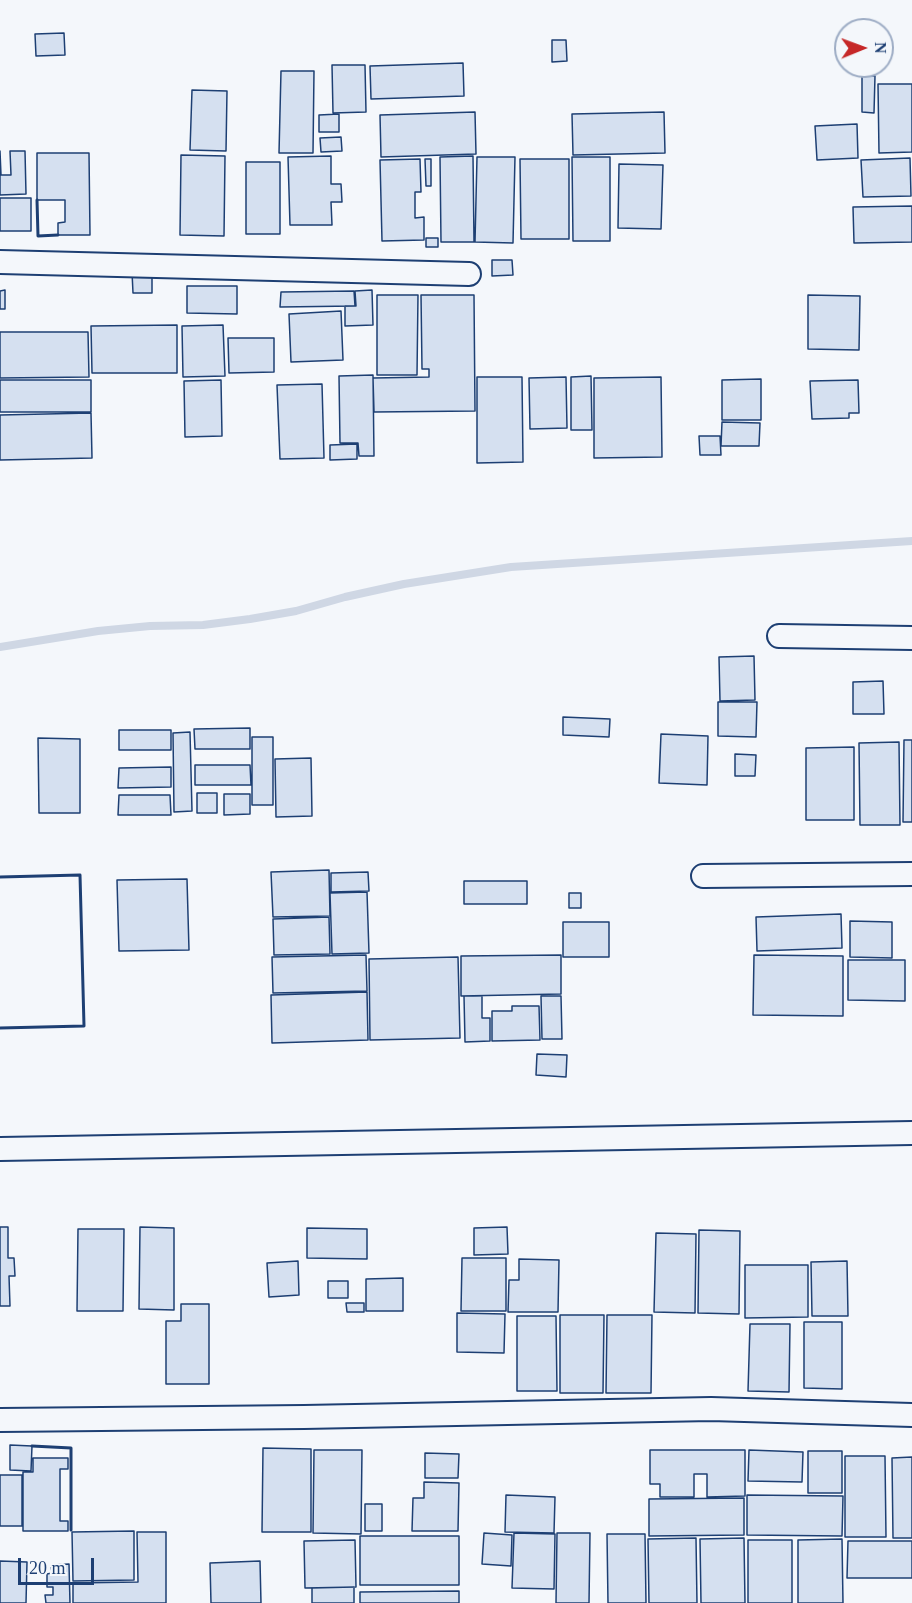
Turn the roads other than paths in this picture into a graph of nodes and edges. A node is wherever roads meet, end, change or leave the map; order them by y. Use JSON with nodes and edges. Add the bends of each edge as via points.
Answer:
{"nodes":[{"id":1,"x":0,"y":262,"type":"edge"},
{"id":2,"x":469,"y":274,"type":"dead end"},
{"id":3,"x":779,"y":636,"type":"dead end"},
{"id":4,"x":912,"y":638,"type":"edge"},
{"id":5,"x":912,"y":874,"type":"edge"},
{"id":6,"x":703,"y":876,"type":"dead end"},
{"id":7,"x":912,"y":1133,"type":"edge"},
{"id":8,"x":0,"y":1149,"type":"edge"},
{"id":9,"x":912,"y":1415,"type":"edge"},
{"id":10,"x":0,"y":1420,"type":"edge"}],
"edges":[{"from":1,"to":2,"type":"street"},
{"from":3,"to":4,"type":"street"},
{"from":5,"to":6,"type":"street"},
{"from":7,"to":8,"type":"street"},
{"from":9,"to":10,"type":"street","via":[[711,1409]]}]}
